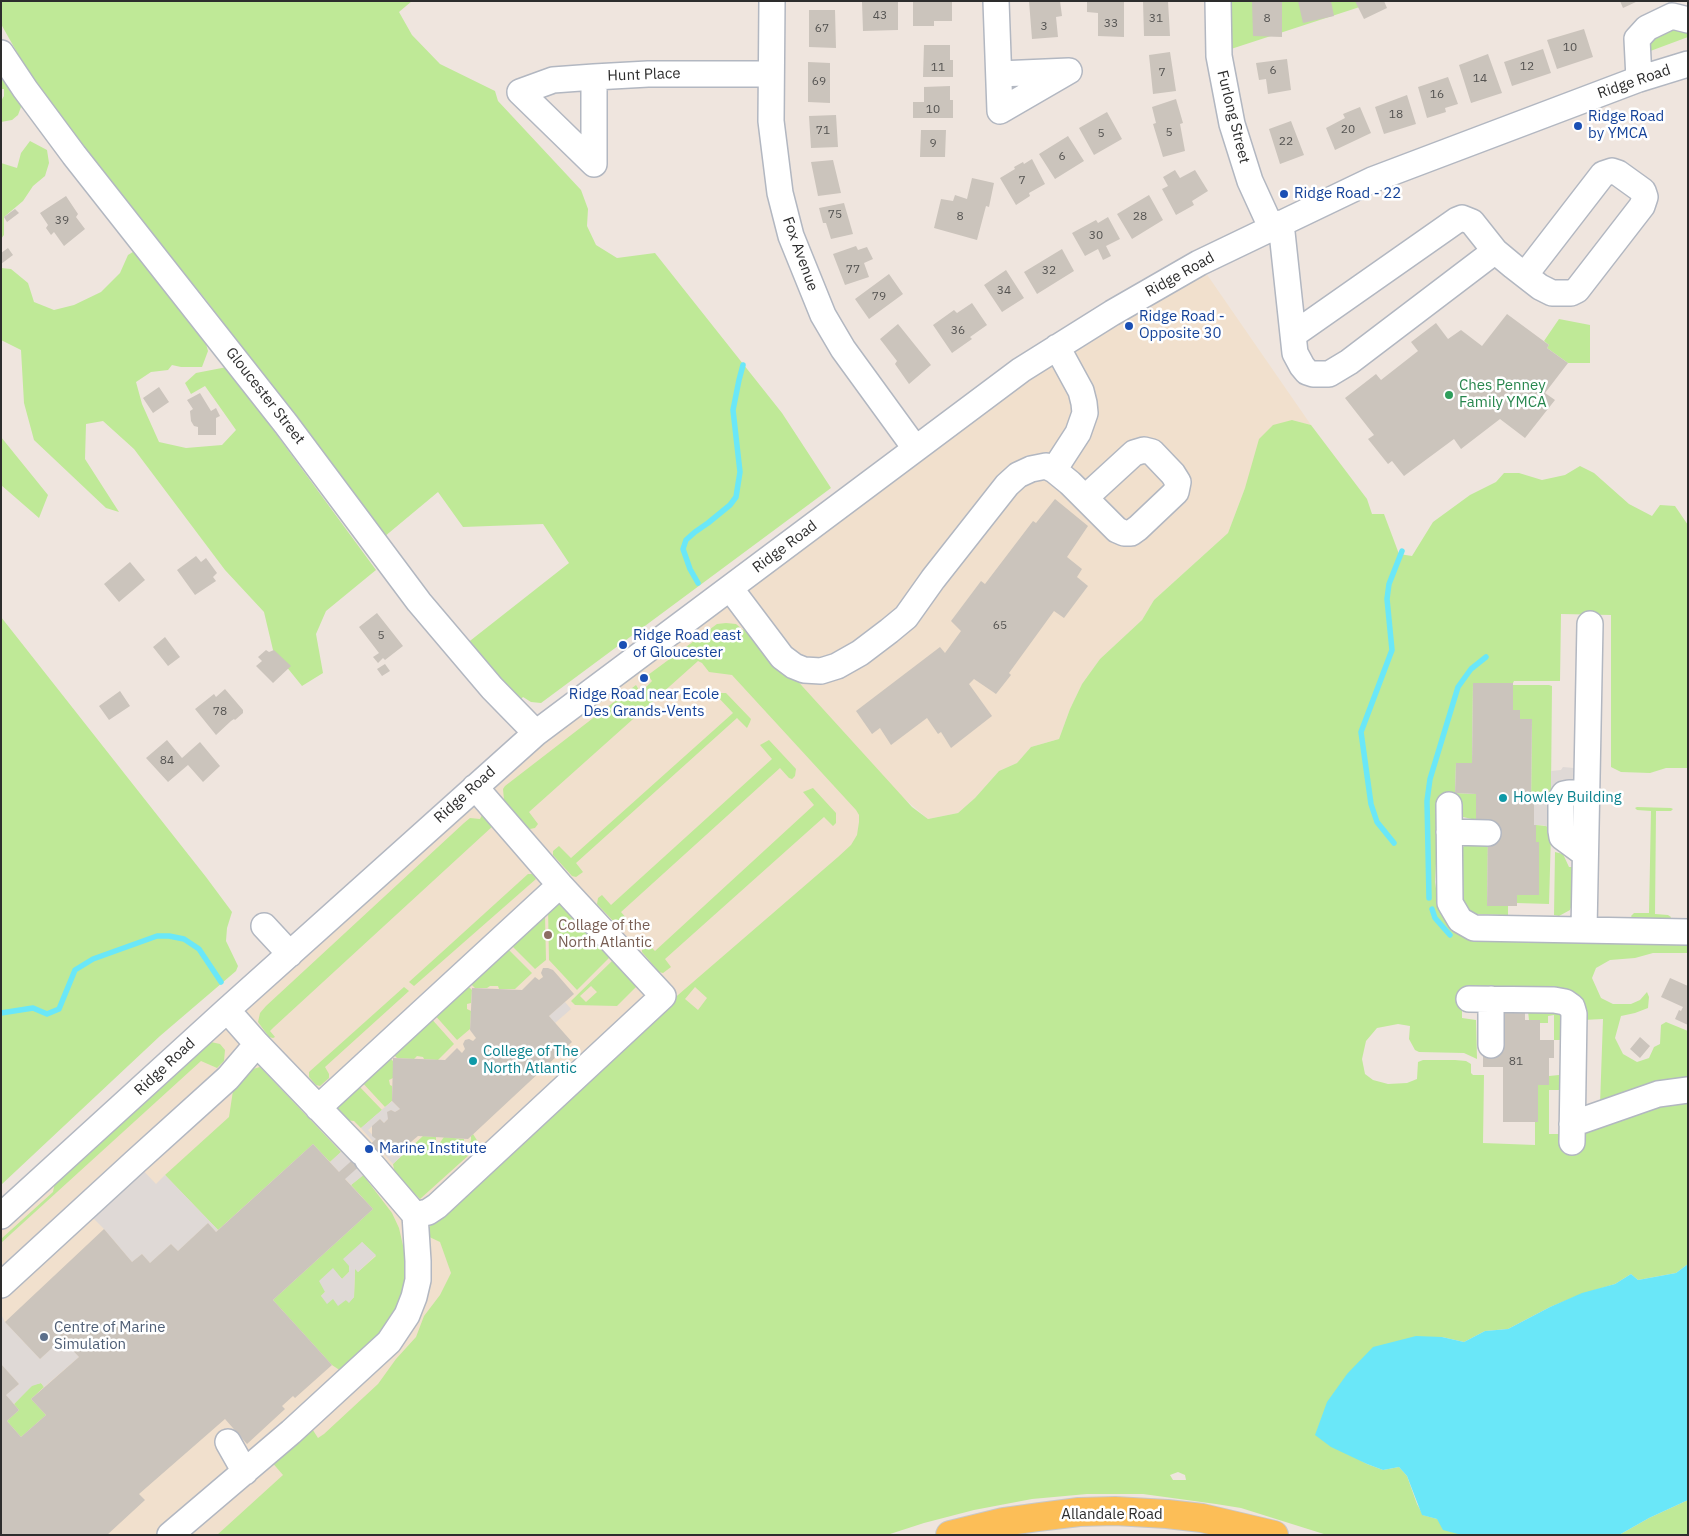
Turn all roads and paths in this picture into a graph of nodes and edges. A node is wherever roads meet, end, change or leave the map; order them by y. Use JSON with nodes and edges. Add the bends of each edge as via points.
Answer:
{"nodes":[{"id":1,"x":772,"y":1,"type":"edge"},
{"id":2,"x":996,"y":1,"type":"edge"},
{"id":3,"x":1218,"y":1,"type":"edge"},
{"id":4,"x":1688,"y":20,"type":"edge"},
{"id":5,"x":1,"y":53,"type":"edge"},
{"id":6,"x":1688,"y":64,"type":"edge"},
{"id":7,"x":771,"y":74,"type":"junction"},
{"id":8,"x":999,"y":74,"type":"dead end"},
{"id":9,"x":594,"y":77,"type":"junction"},
{"id":10,"x":1639,"y":79,"type":"junction"},
{"id":11,"x":1276,"y":225,"type":"junction"},
{"id":12,"x":1495,"y":251,"type":"junction"},
{"id":13,"x":1525,"y":275,"type":"junction"},
{"id":14,"x":1293,"y":335,"type":"junction"},
{"id":15,"x":1058,"y":347,"type":"junction"},
{"id":16,"x":915,"y":448,"type":"junction"},
{"id":17,"x":1054,"y":470,"type":"junction"},
{"id":18,"x":1086,"y":497,"type":"dead end"},
{"id":19,"x":730,"y":588,"type":"junction"},
{"id":20,"x":1590,"y":624,"type":"dead end"},
{"id":21,"x":536,"y":733,"type":"junction"},
{"id":22,"x":475,"y":787,"type":"junction"},
{"id":23,"x":1449,"y":805,"type":"dead end"},
{"id":24,"x":1449,"y":832,"type":"junction"},
{"id":25,"x":1488,"y":833,"type":"dead end"},
{"id":26,"x":560,"y":885,"type":"junction"},
{"id":27,"x":264,"y":926,"type":"dead end"},
{"id":28,"x":1584,"y":930,"type":"junction"},
{"id":29,"x":1688,"y":932,"type":"edge"},
{"id":30,"x":290,"y":954,"type":"junction"},
{"id":31,"x":227,"y":1010,"type":"junction"},
{"id":32,"x":257,"y":1044,"type":"junction"},
{"id":33,"x":1492,"y":1045,"type":"dead end"},
{"id":34,"x":1688,"y":1090,"type":"edge"},
{"id":35,"x":318,"y":1108,"type":"junction"},
{"id":36,"x":415,"y":1215,"type":"junction"},
{"id":37,"x":1,"y":1216,"type":"edge"},
{"id":38,"x":1,"y":1285,"type":"edge"},
{"id":39,"x":228,"y":1442,"type":"dead end"},
{"id":40,"x":244,"y":1472,"type":"junction"},
{"id":41,"x":170,"y":1535,"type":"edge"},
{"id":42,"x":950,"y":1535,"type":"edge"},
{"id":43,"x":1274,"y":1535,"type":"edge"}],
"edges":[{"from":1,"to":7,"type":"street","name":"Fox Avenue"},
{"from":2,"to":8,"type":"street"},
{"from":3,"to":11,"type":"street","name":"Furlong Street","via":[[1219,56],[1232,124],[1250,181]]},
{"from":4,"to":10,"type":"street","via":[[1672,16],[1647,28],[1637,39]]},
{"from":5,"to":21,"type":"street","name":"Gloucester Street","via":[[74,155],[286,424],[419,602],[492,688]]},
{"from":6,"to":10,"type":"street","name":"Ridge Road"},
{"from":7,"to":9,"type":"street","name":"Hunt Place"},
{"from":7,"to":16,"type":"street","name":"Fox Avenue","via":[[771,121],[780,193],[791,236],[823,315],[843,349]]},
{"from":9,"to":9,"type":"street","name":"Hunt Place","via":[[553,80],[520,92],[594,164]]},
{"from":10,"to":11,"type":"street","name":"Ridge Road","via":[[1372,180]]},
{"from":11,"to":14,"type":"street","name":"Furlong Street"},
{"from":11,"to":15,"type":"street","name":"Ridge Road","via":[[1199,263]]},
{"from":12,"to":13,"type":"street"},
{"from":12,"to":14,"type":"street","via":[[1472,222],[1462,218],[1457,220]]},
{"from":12,"to":14,"type":"street","name":"Furlong Street","via":[[1329,374],[1307,372],[1295,353]]},
{"from":13,"to":13,"type":"street","via":[[1552,293],[1565,295],[1577,290],[1642,206],[1643,191],[1618,173],[1609,171],[1603,174]]},
{"from":15,"to":16,"type":"street","name":"Ridge Road"},
{"from":15,"to":17,"type":"street","via":[[1081,391],[1085,413],[1078,433]]},
{"from":16,"to":19,"type":"street","name":"Ridge Road"},
{"from":17,"to":18,"type":"street"},
{"from":17,"to":19,"type":"street","via":[[1046,466],[1018,475],[906,617],[860,653],[837,666],[821,671],[794,666],[782,656]]},
{"from":19,"to":21,"type":"street","name":"Ridge Road"},
{"from":20,"to":28,"type":"street"},
{"from":21,"to":22,"type":"street","name":"Ridge Road"},
{"from":22,"to":26,"type":"street"},
{"from":22,"to":30,"type":"street","name":"Ridge Road"},
{"from":23,"to":24,"type":"street"},
{"from":24,"to":25,"type":"street"},
{"from":24,"to":28,"type":"street","via":[[1450,903],[1460,920],[1474,928]]},
{"from":26,"to":35,"type":"street"},
{"from":26,"to":36,"type":"street","via":[[663,996],[437,1206]]},
{"from":27,"to":30,"type":"street"},
{"from":28,"to":29,"type":"street"},
{"from":30,"to":31,"type":"street","name":"Ridge Road"},
{"from":31,"to":32,"type":"street"},
{"from":31,"to":37,"type":"street","name":"Ridge Road"},
{"from":32,"to":35,"type":"street"},
{"from":32,"to":38,"type":"street","via":[[228,1078]]},
{"from":33,"to":34,"type":"street","via":[[1480,999],[1554,1000],[1572,1007],[1572,1133],[1658,1094]]},
{"from":35,"to":36,"type":"street"},
{"from":36,"to":40,"type":"street","via":[[418,1280],[400,1328],[389,1342]]},
{"from":39,"to":40,"type":"street"},
{"from":40,"to":41,"type":"street"},
{"from":42,"to":43,"type":"main road","name":"Allandale Road","via":[[1012,1521],[1115,1511],[1202,1518]]}]}
